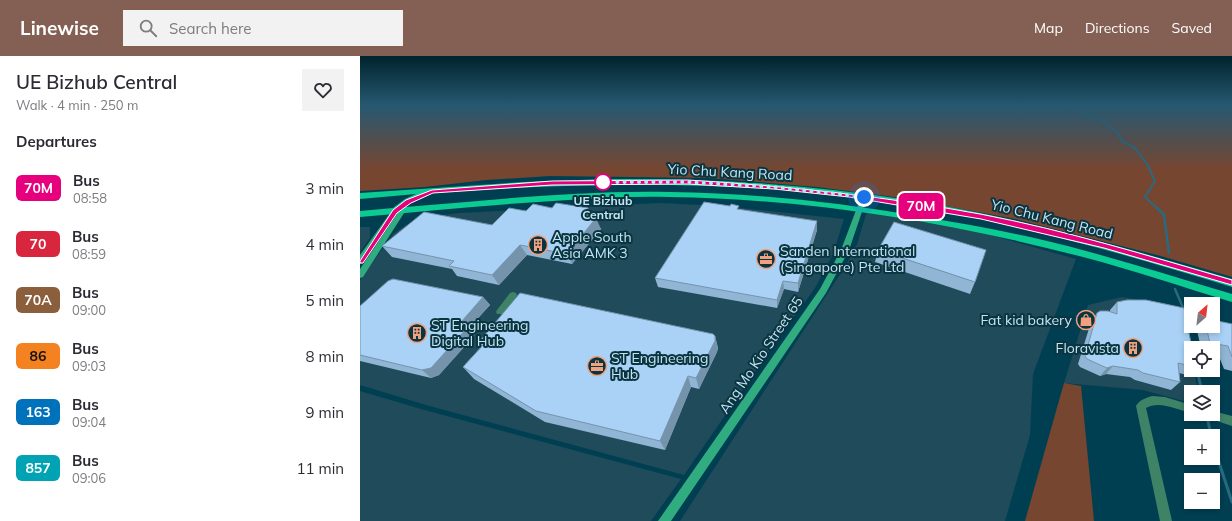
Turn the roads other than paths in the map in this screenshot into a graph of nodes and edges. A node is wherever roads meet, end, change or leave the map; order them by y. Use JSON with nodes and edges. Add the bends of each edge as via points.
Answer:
{"nodes":[{"id":1,"x":432,"y":192,"type":"junction"},
{"id":2,"x":376,"y":195,"type":"junction"},
{"id":3,"x":360,"y":196,"type":"edge"},
{"id":4,"x":864,"y":197,"type":"junction"},
{"id":5,"x":400,"y":209,"type":"junction"},
{"id":6,"x":860,"y":209,"type":"junction"},
{"id":7,"x":360,"y":214,"type":"edge"},
{"id":8,"x":360,"y":261,"type":"edge"},
{"id":9,"x":360,"y":275,"type":"edge"},
{"id":10,"x":1232,"y":283,"type":"edge"},
{"id":11,"x":513,"y":295,"type":"dead end"},
{"id":12,"x":1232,"y":298,"type":"edge"},
{"id":13,"x":500,"y":312,"type":"dead end"},
{"id":14,"x":1184,"y":407,"type":"edge"},
{"id":15,"x":1220,"y":417,"type":"edge"},
{"id":16,"x":1232,"y":421,"type":"edge"},
{"id":17,"x":664,"y":521,"type":"edge"},
{"id":18,"x":1166,"y":521,"type":"edge"}],
"edges":[{"from":1,"to":2,"type":"main road","name":"Yio Chu Kang Road"},
{"from":1,"to":4,"type":"main road","name":"Yio Chu Kang Road","via":[[552,183],[688,182],[774,187]]},
{"from":1,"to":5,"type":"main road"},
{"from":2,"to":3,"type":"main road","name":"Yio Chu Kang Road"},
{"from":2,"to":5,"type":"main road","via":[[393,199]]},
{"from":4,"to":6,"type":"street","name":"Ang Mo Kio Street 65"},
{"from":4,"to":10,"type":"main road","name":"Yio Chu Kang Road","via":[[981,216],[1105,246]]},
{"from":5,"to":6,"type":"main road","name":"Yio Chu Kang Road","via":[[670,194],[757,198]]},
{"from":5,"to":7,"type":"main road","name":"Yio Chu Kang Road"},
{"from":5,"to":8,"type":"street"},
{"from":5,"to":9,"type":"street"},
{"from":6,"to":12,"type":"main road","name":"Yio Chu Kang Road","via":[[979,228],[1085,254]]},
{"from":6,"to":17,"type":"street","name":"Ang Mo Kio Street 65","via":[[845,250],[823,291]]},
{"from":11,"to":13,"type":"street"},
{"from":14,"to":18,"type":"street","via":[[1154,400],[1146,401],[1141,406]]},
{"from":15,"to":16,"type":"street"}]}
